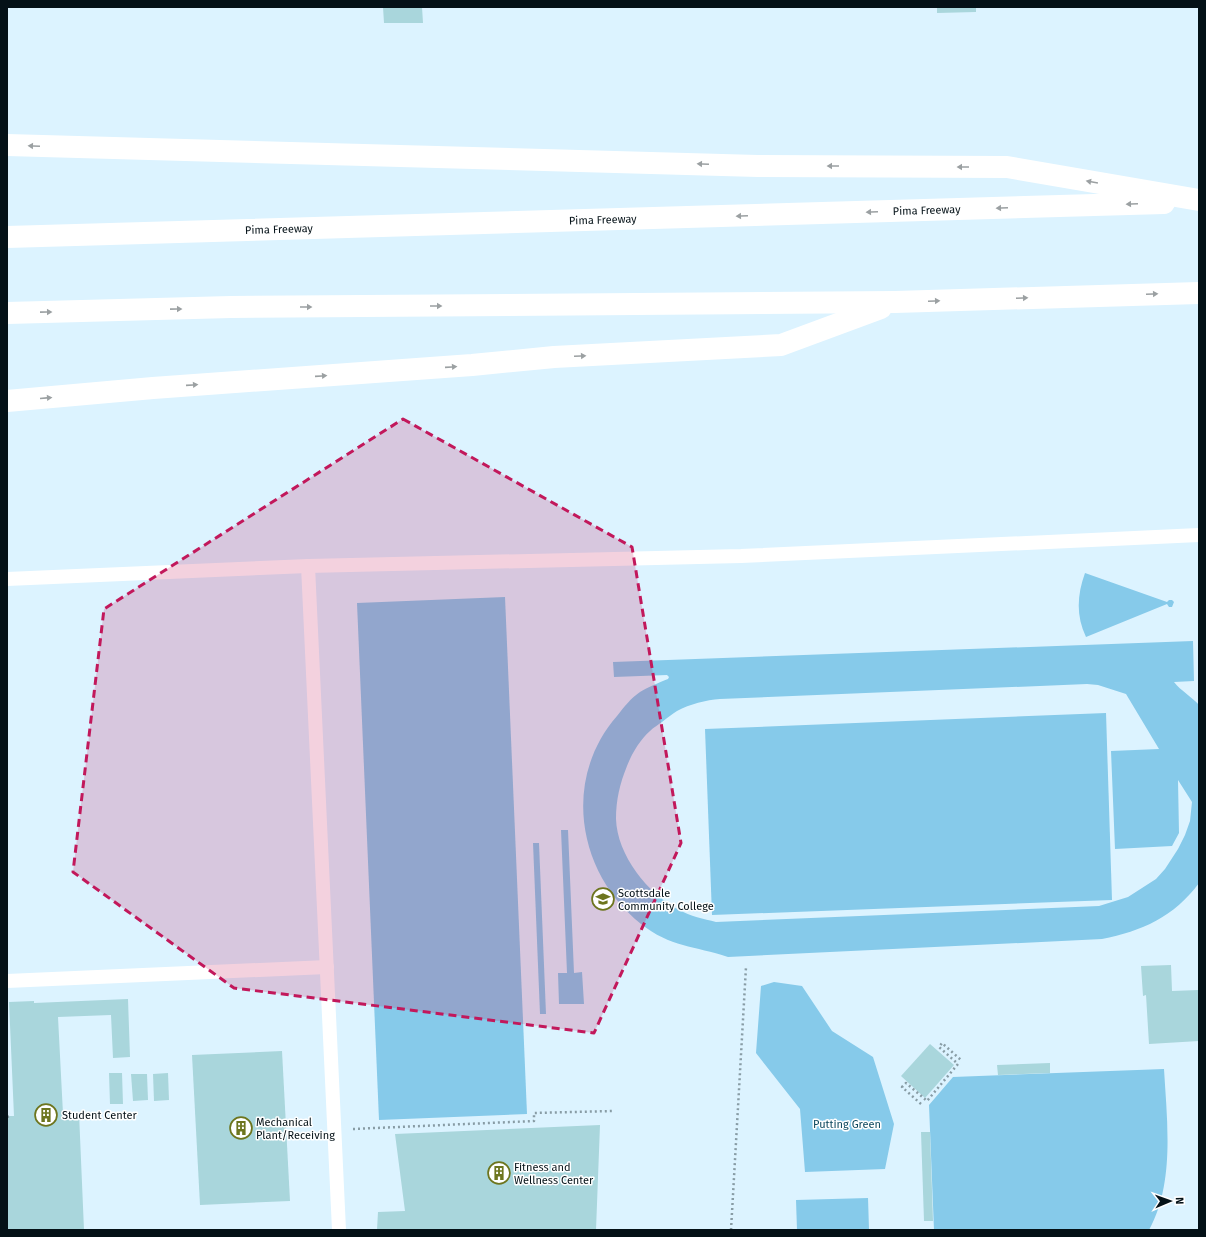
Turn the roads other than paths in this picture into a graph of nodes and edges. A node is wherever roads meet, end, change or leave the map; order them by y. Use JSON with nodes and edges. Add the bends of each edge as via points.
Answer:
{"nodes":[{"id":1,"x":7,"y":145,"type":"edge"},
{"id":2,"x":1199,"y":201,"type":"edge"},
{"id":3,"x":7,"y":237,"type":"edge"},
{"id":4,"x":1199,"y":293,"type":"edge"},
{"id":5,"x":895,"y":302,"type":"junction"},
{"id":6,"x":7,"y":313,"type":"edge"},
{"id":7,"x":7,"y":401,"type":"edge"},
{"id":8,"x":1199,"y":535,"type":"edge"},
{"id":9,"x":308,"y":566,"type":"junction"},
{"id":10,"x":7,"y":579,"type":"edge"},
{"id":11,"x":327,"y":967,"type":"junction"},
{"id":12,"x":7,"y":981,"type":"edge"},
{"id":13,"x":339,"y":1230,"type":"edge"}],
"edges":[{"from":2,"to":1,"type":"highway","one_way":true,"via":[[1007,168],[758,166]]},
{"from":2,"to":3,"type":"highway","name":"Pima Freeway","one_way":true},
{"from":5,"to":4,"type":"highway","one_way":true},
{"from":6,"to":5,"type":"highway","one_way":true,"via":[[231,307]]},
{"from":7,"to":5,"type":"highway","one_way":true,"via":[[554,357],[781,345]]},
{"from":8,"to":9,"type":"lane","via":[[741,556]]},
{"from":9,"to":10,"type":"lane"},
{"from":9,"to":11,"type":"lane"},
{"from":11,"to":12,"type":"lane"},
{"from":11,"to":13,"type":"lane"}]}
